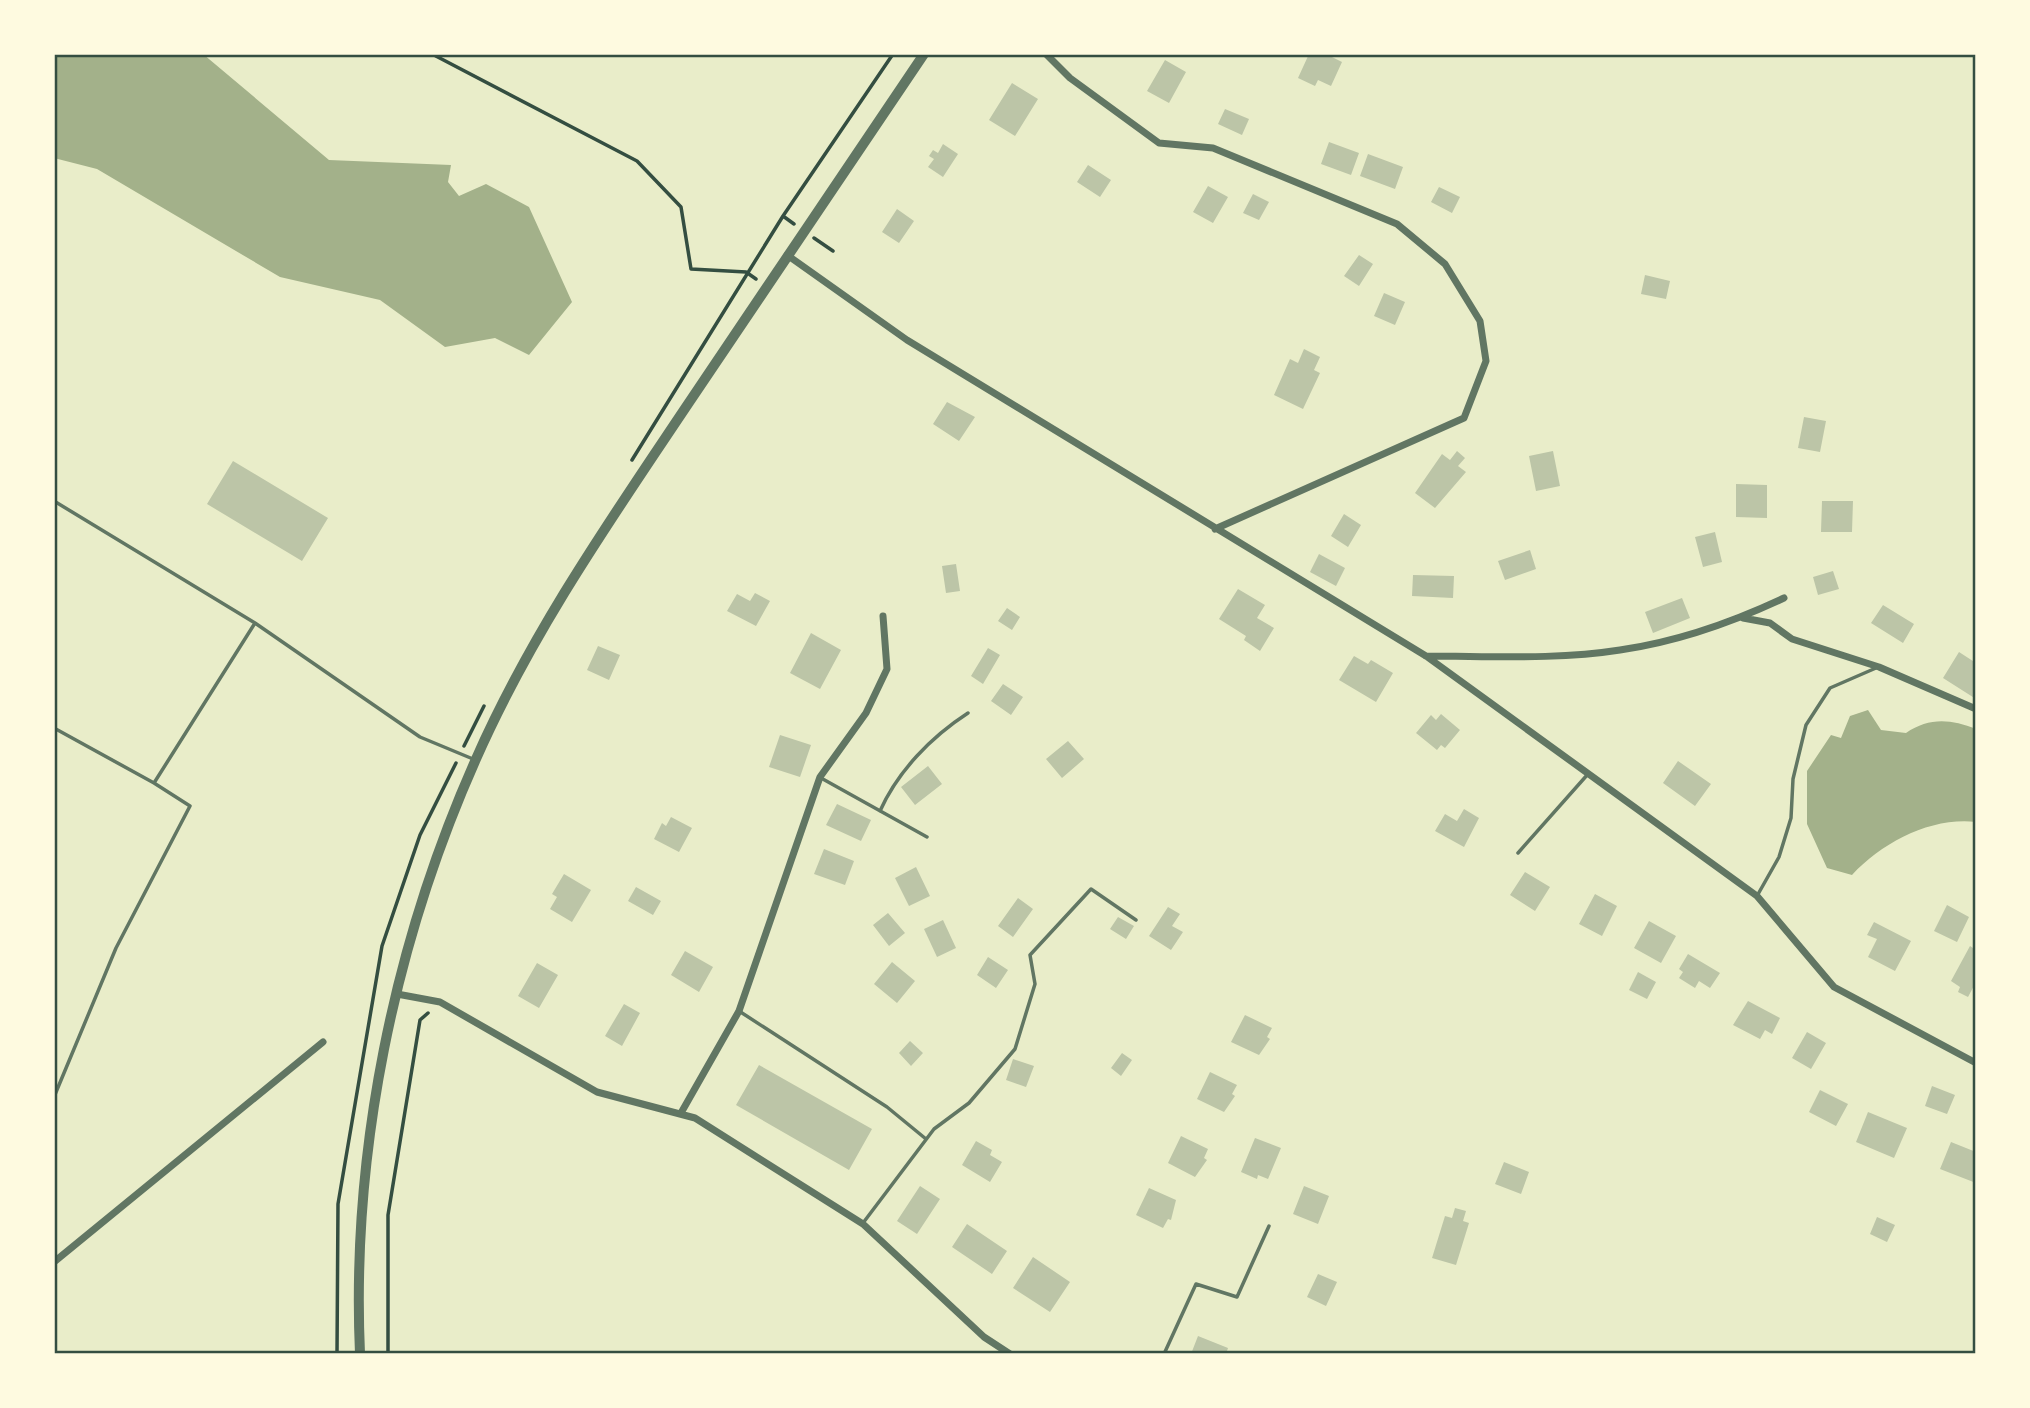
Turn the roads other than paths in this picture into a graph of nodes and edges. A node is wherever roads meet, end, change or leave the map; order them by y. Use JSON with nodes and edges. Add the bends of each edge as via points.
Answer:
{"nodes":[{"id":1,"x":924,"y":54,"type":"edge"},
{"id":2,"x":1046,"y":54,"type":"edge"},
{"id":3,"x":787,"y":255,"type":"junction"},
{"id":4,"x":54,"y":501,"type":"edge"},
{"id":5,"x":1215,"y":529,"type":"junction"},
{"id":6,"x":1784,"y":598,"type":"dead end"},
{"id":7,"x":883,"y":616,"type":"dead end"},
{"id":8,"x":1741,"y":618,"type":"junction"},
{"id":9,"x":255,"y":624,"type":"junction"},
{"id":10,"x":1426,"y":656,"type":"junction"},
{"id":11,"x":1879,"y":667,"type":"junction"},
{"id":12,"x":1976,"y":709,"type":"edge"},
{"id":13,"x":968,"y":713,"type":"dead end"},
{"id":14,"x":54,"y":728,"type":"edge"},
{"id":15,"x":475,"y":760,"type":"junction"},
{"id":16,"x":1590,"y":772,"type":"junction"},
{"id":17,"x":820,"y":777,"type":"junction"},
{"id":18,"x":153,"y":783,"type":"junction"},
{"id":19,"x":880,"y":811,"type":"junction"},
{"id":20,"x":927,"y":837,"type":"dead end"},
{"id":21,"x":1518,"y":853,"type":"dead end"},
{"id":22,"x":1757,"y":896,"type":"junction"},
{"id":23,"x":1136,"y":920,"type":"dead end"},
{"id":24,"x":397,"y":993,"type":"junction"},
{"id":25,"x":739,"y":1010,"type":"junction"},
{"id":26,"x":323,"y":1042,"type":"dead end"},
{"id":27,"x":1976,"y":1063,"type":"edge"},
{"id":28,"x":54,"y":1097,"type":"edge"},
{"id":29,"x":681,"y":1113,"type":"junction"},
{"id":30,"x":926,"y":1139,"type":"junction"},
{"id":31,"x":863,"y":1224,"type":"junction"},
{"id":32,"x":1269,"y":1226,"type":"dead end"},
{"id":33,"x":54,"y":1262,"type":"edge"},
{"id":34,"x":360,"y":1354,"type":"edge"},
{"id":35,"x":1010,"y":1354,"type":"edge"},
{"id":36,"x":1164,"y":1354,"type":"edge"}],
"edges":[{"from":1,"to":3,"type":"street"},
{"from":2,"to":5,"type":"street","via":[[1070,78],[1159,143],[1213,148],[1397,224],[1445,264],[1480,321],[1486,361],[1464,418]]},
{"from":3,"to":5,"type":"street","via":[[907,340]]},
{"from":3,"to":15,"type":"street","via":[[568,582]]},
{"from":4,"to":9,"type":"lane"},
{"from":5,"to":10,"type":"street"},
{"from":6,"to":8,"type":"street"},
{"from":7,"to":17,"type":"street","via":[[887,669],[866,713]]},
{"from":8,"to":10,"type":"street","via":[[1622,650],[1570,656]]},
{"from":8,"to":11,"type":"street","via":[[1770,623],[1792,639]]},
{"from":9,"to":15,"type":"lane","via":[[420,737]]},
{"from":9,"to":18,"type":"lane"},
{"from":10,"to":16,"type":"street"},
{"from":11,"to":12,"type":"street"},
{"from":11,"to":22,"type":"lane","via":[[1830,688],[1806,725],[1793,779],[1791,818],[1779,857]]},
{"from":13,"to":19,"type":"lane","via":[[893,782]]},
{"from":14,"to":18,"type":"lane"},
{"from":15,"to":24,"type":"street","via":[[434,867]]},
{"from":16,"to":21,"type":"lane"},
{"from":16,"to":22,"type":"street"},
{"from":17,"to":19,"type":"lane"},
{"from":17,"to":25,"type":"street"},
{"from":18,"to":28,"type":"lane","via":[[190,806],[116,948]]},
{"from":19,"to":20,"type":"lane"},
{"from":22,"to":27,"type":"street","via":[[1834,987]]},
{"from":23,"to":30,"type":"lane","via":[[1091,889],[1030,955],[1035,984],[1015,1049],[969,1103]]},
{"from":24,"to":29,"type":"street","via":[[440,1002],[597,1092]]},
{"from":24,"to":34,"type":"street","via":[[375,1094],[365,1199]]},
{"from":25,"to":29,"type":"street"},
{"from":25,"to":30,"type":"lane","via":[[887,1107]]},
{"from":26,"to":33,"type":"street"},
{"from":29,"to":31,"type":"street"},
{"from":30,"to":31,"type":"lane"},
{"from":31,"to":35,"type":"street","via":[[984,1337]]},
{"from":32,"to":36,"type":"lane","via":[[1237,1297],[1196,1284]]}]}
